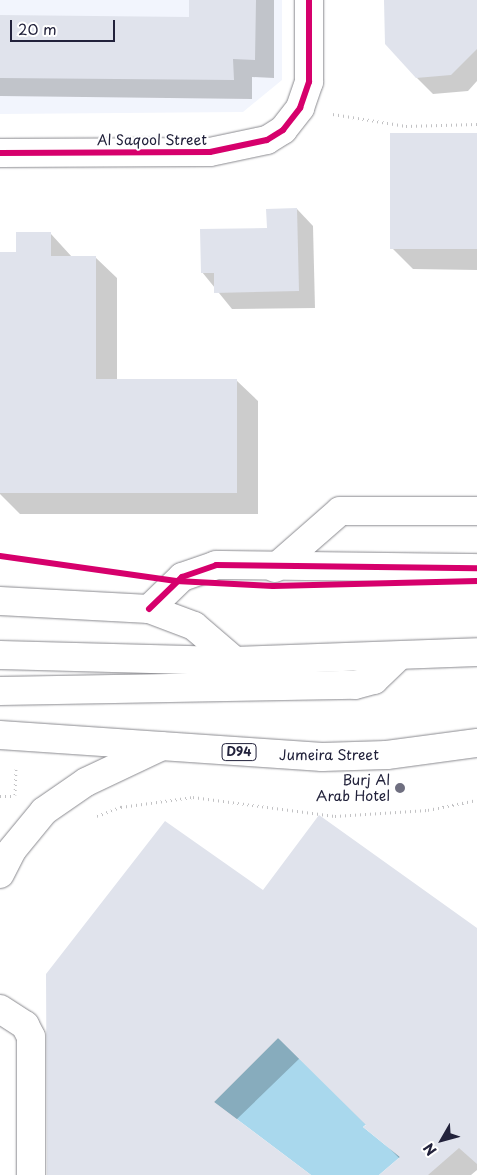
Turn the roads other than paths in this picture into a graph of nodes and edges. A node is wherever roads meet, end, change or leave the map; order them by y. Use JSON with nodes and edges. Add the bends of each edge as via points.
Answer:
{"nodes":[{"id":1,"x":309,"y":0,"type":"edge"},
{"id":2,"x":0,"y":153,"type":"edge"},
{"id":3,"x":477,"y":511,"type":"edge"},
{"id":4,"x":275,"y":568,"type":"junction"},
{"id":5,"x":477,"y":568,"type":"edge"},
{"id":6,"x":0,"y":601,"type":"edge"},
{"id":7,"x":149,"y":609,"type":"junction"},
{"id":8,"x":477,"y":652,"type":"edge"},
{"id":9,"x":0,"y":655,"type":"edge"},
{"id":10,"x":398,"y":657,"type":"junction"},
{"id":11,"x":235,"y":661,"type":"junction"},
{"id":12,"x":0,"y":691,"type":"edge"},
{"id":13,"x":0,"y":735,"type":"edge"},
{"id":14,"x":477,"y":743,"type":"edge"},
{"id":15,"x":165,"y":744,"type":"junction"},
{"id":16,"x":0,"y":874,"type":"edge"},
{"id":17,"x":0,"y":1009,"type":"edge"},
{"id":18,"x":31,"y":1175,"type":"edge"}],
"edges":[{"from":1,"to":2,"type":"main road","name":"Al Saqool Street","via":[[309,82],[300,108],[283,130],[229,151]]},
{"from":3,"to":4,"type":"main road","via":[[340,511]]},
{"from":4,"to":5,"type":"main road"},
{"from":4,"to":7,"type":"main road","via":[[233,564],[198,569],[166,588]]},
{"from":6,"to":7,"type":"main road"},
{"from":7,"to":11,"type":"main road","via":[[194,626]]},
{"from":8,"to":10,"type":"main road"},
{"from":9,"to":11,"type":"main road"},
{"from":10,"to":11,"type":"main road"},
{"from":10,"to":12,"type":"main road","via":[[374,680],[355,685]]},
{"from":13,"to":15,"type":"main road","name":"Jumeira Street","number":"D94"},
{"from":14,"to":15,"type":"main road","name":"Jumeira Street","number":"D94","via":[[387,755],[322,757]]},
{"from":15,"to":16,"type":"main road","via":[[86,782],[44,811],[12,850]]},
{"from":17,"to":18,"type":"main road","via":[[24,1025],[32,1045]]}]}
